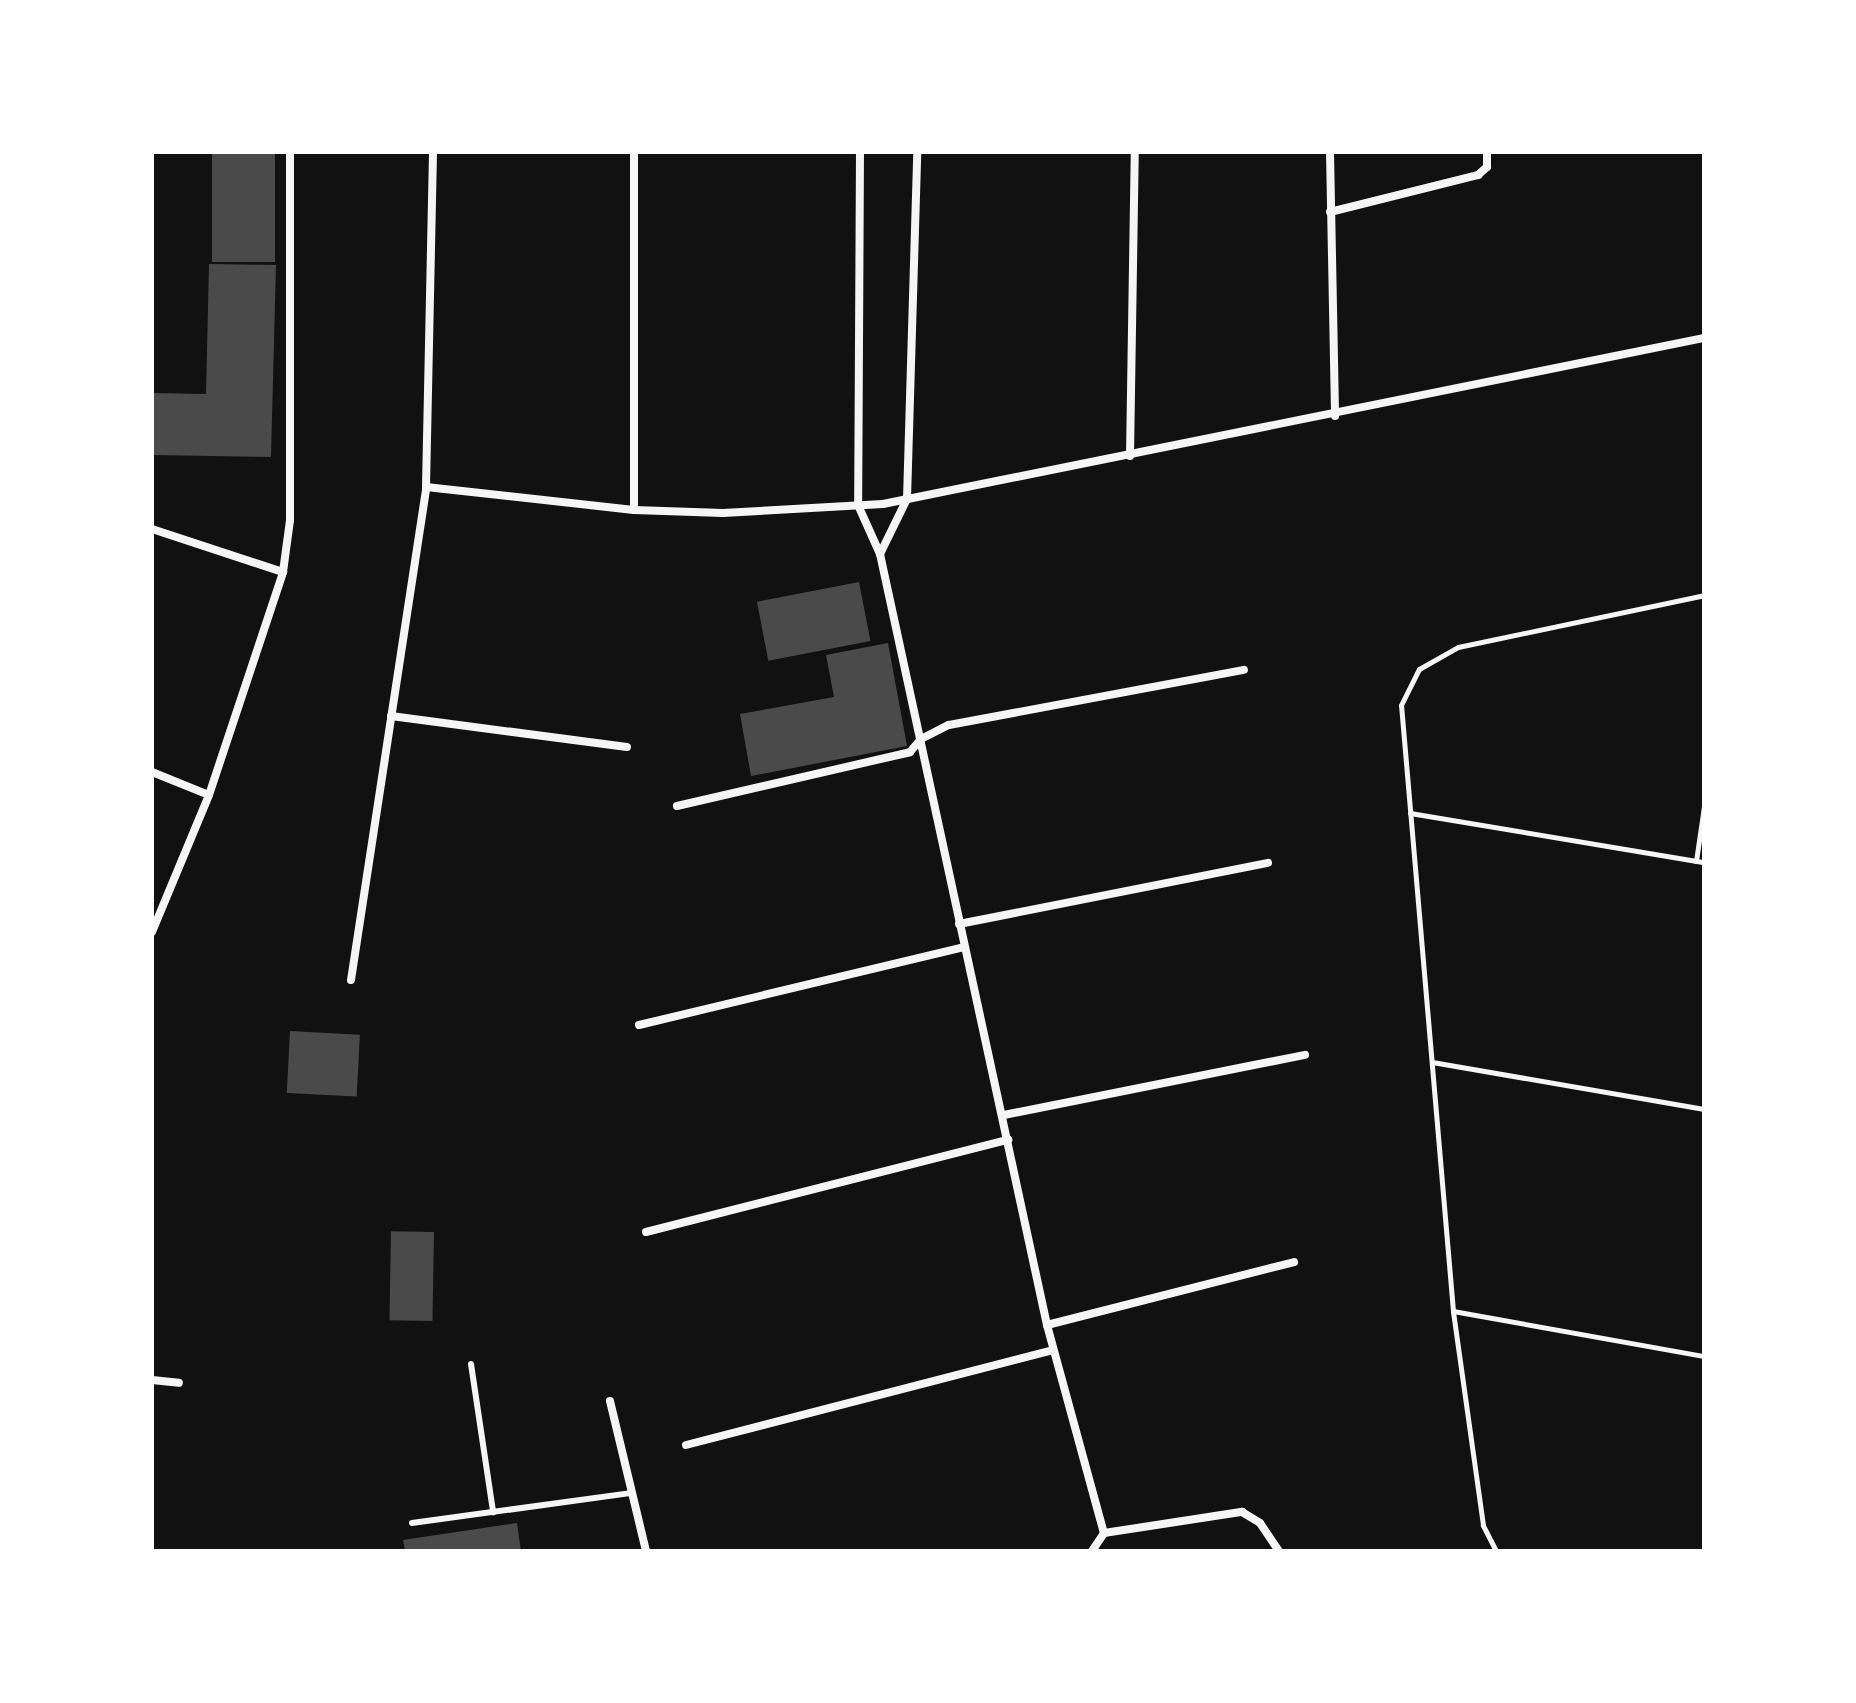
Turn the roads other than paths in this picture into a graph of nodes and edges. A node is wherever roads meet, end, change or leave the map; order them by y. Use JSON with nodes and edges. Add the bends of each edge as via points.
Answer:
{"nodes":[{"id":1,"x":290,"y":152,"type":"edge"},
{"id":2,"x":433,"y":152,"type":"edge"},
{"id":3,"x":634,"y":152,"type":"edge"},
{"id":4,"x":860,"y":152,"type":"edge"},
{"id":5,"x":917,"y":152,"type":"edge"},
{"id":6,"x":1135,"y":152,"type":"edge"},
{"id":7,"x":1330,"y":152,"type":"edge"},
{"id":8,"x":1487,"y":152,"type":"edge"},
{"id":9,"x":1330,"y":212,"type":"junction"},
{"id":10,"x":1704,"y":338,"type":"edge"},
{"id":11,"x":1335,"y":416,"type":"junction"},
{"id":12,"x":1130,"y":456,"type":"junction"},
{"id":13,"x":426,"y":487,"type":"junction"},
{"id":14,"x":907,"y":499,"type":"junction"},
{"id":15,"x":858,"y":505,"type":"junction"},
{"id":16,"x":634,"y":510,"type":"junction"},
{"id":17,"x":152,"y":529,"type":"edge"},
{"id":18,"x":880,"y":554,"type":"junction"},
{"id":19,"x":283,"y":572,"type":"junction"},
{"id":20,"x":1244,"y":670,"type":"dead end"},
{"id":21,"x":391,"y":716,"type":"junction"},
{"id":22,"x":921,"y":739,"type":"junction"},
{"id":23,"x":627,"y":747,"type":"dead end"},
{"id":24,"x":152,"y":772,"type":"edge"},
{"id":25,"x":209,"y":795,"type":"junction"},
{"id":26,"x":677,"y":806,"type":"dead end"},
{"id":27,"x":1268,"y":863,"type":"dead end"},
{"id":28,"x":959,"y":924,"type":"junction"},
{"id":29,"x":152,"y":932,"type":"edge"},
{"id":30,"x":964,"y":947,"type":"junction"},
{"id":31,"x":351,"y":980,"type":"dead end"},
{"id":32,"x":639,"y":1025,"type":"dead end"},
{"id":33,"x":1305,"y":1055,"type":"dead end"},
{"id":34,"x":1004,"y":1115,"type":"junction"},
{"id":35,"x":1008,"y":1140,"type":"junction"},
{"id":36,"x":646,"y":1232,"type":"dead end"},
{"id":37,"x":1294,"y":1262,"type":"dead end"},
{"id":38,"x":1047,"y":1325,"type":"junction"},
{"id":39,"x":1053,"y":1350,"type":"junction"},
{"id":40,"x":471,"y":1364,"type":"dead end"},
{"id":41,"x":152,"y":1380,"type":"edge"},
{"id":42,"x":179,"y":1383,"type":"dead end"},
{"id":43,"x":610,"y":1401,"type":"dead end"},
{"id":44,"x":686,"y":1445,"type":"dead end"},
{"id":45,"x":632,"y":1493,"type":"junction"},
{"id":46,"x":493,"y":1512,"type":"junction"},
{"id":47,"x":412,"y":1523,"type":"dead end"},
{"id":48,"x":1104,"y":1533,"type":"junction"},
{"id":49,"x":646,"y":1551,"type":"edge"},
{"id":50,"x":1092,"y":1551,"type":"edge"},
{"id":51,"x":1279,"y":1551,"type":"edge"}],
"edges":[{"from":1,"to":19,"type":"street","via":[[290,520]]},
{"from":2,"to":13,"type":"street"},
{"from":3,"to":16,"type":"street"},
{"from":4,"to":15,"type":"street"},
{"from":5,"to":14,"type":"street"},
{"from":6,"to":12,"type":"street"},
{"from":7,"to":9,"type":"street"},
{"from":8,"to":9,"type":"street","via":[[1487,167],[1478,175]]},
{"from":9,"to":11,"type":"street"},
{"from":10,"to":11,"type":"street"},
{"from":11,"to":12,"type":"street"},
{"from":12,"to":14,"type":"street"},
{"from":13,"to":16,"type":"street"},
{"from":13,"to":21,"type":"street"},
{"from":14,"to":15,"type":"street"},
{"from":14,"to":18,"type":"street"},
{"from":15,"to":16,"type":"street","via":[[723,513]]},
{"from":15,"to":18,"type":"street"},
{"from":17,"to":19,"type":"street"},
{"from":18,"to":22,"type":"street"},
{"from":19,"to":25,"type":"street"},
{"from":20,"to":22,"type":"street","via":[[949,725]]},
{"from":21,"to":23,"type":"street"},
{"from":21,"to":31,"type":"street"},
{"from":22,"to":26,"type":"street","via":[[910,752]]},
{"from":22,"to":28,"type":"street"},
{"from":24,"to":25,"type":"street"},
{"from":25,"to":29,"type":"street"},
{"from":27,"to":28,"type":"street"},
{"from":28,"to":30,"type":"street"},
{"from":30,"to":32,"type":"street"},
{"from":30,"to":34,"type":"street"},
{"from":33,"to":34,"type":"street"},
{"from":34,"to":35,"type":"street"},
{"from":35,"to":36,"type":"street"},
{"from":35,"to":38,"type":"street"},
{"from":37,"to":38,"type":"street"},
{"from":38,"to":39,"type":"street"},
{"from":39,"to":44,"type":"street"},
{"from":39,"to":48,"type":"street"},
{"from":40,"to":46,"type":"lane"},
{"from":41,"to":42,"type":"street"},
{"from":43,"to":45,"type":"street"},
{"from":45,"to":46,"type":"lane"},
{"from":45,"to":49,"type":"street"},
{"from":46,"to":47,"type":"lane"},
{"from":48,"to":50,"type":"street"},
{"from":48,"to":51,"type":"street","via":[[1242,1512],[1260,1523]]}]}
